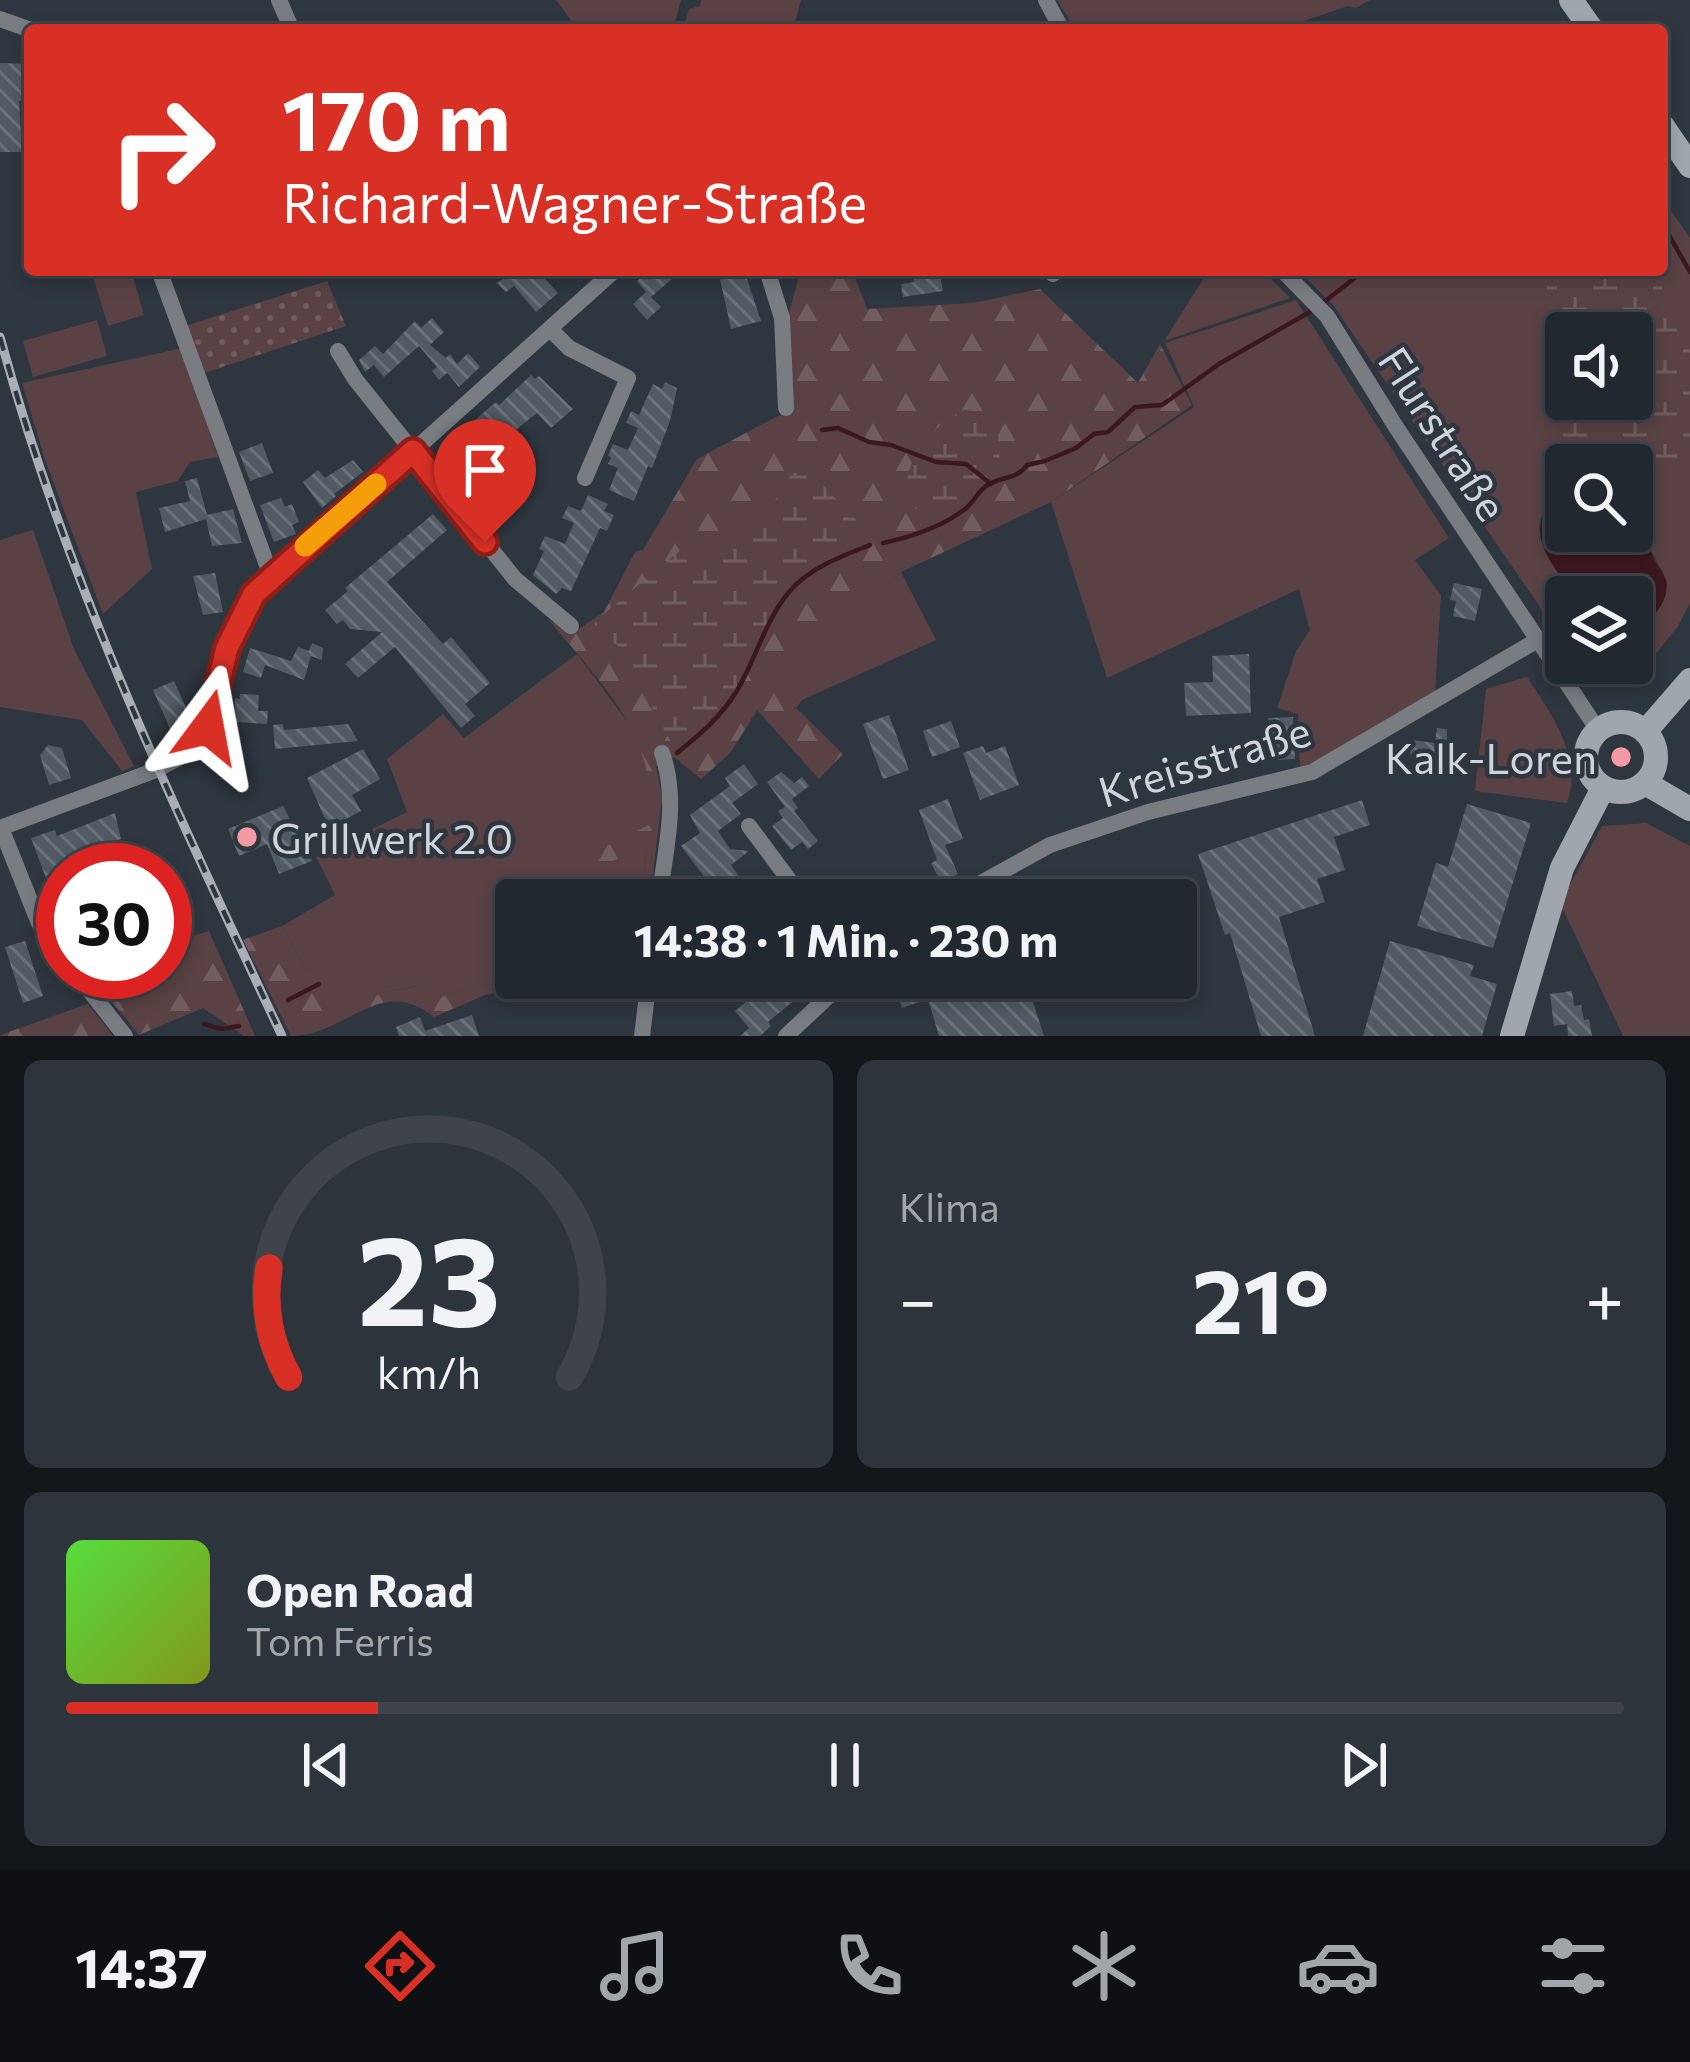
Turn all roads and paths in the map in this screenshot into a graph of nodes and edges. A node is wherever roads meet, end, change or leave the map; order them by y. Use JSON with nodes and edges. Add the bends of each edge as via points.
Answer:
{"nodes":[{"id":1,"x":1668,"y":134,"type":"edge"},
{"id":2,"x":1690,"y":166,"type":"edge"},
{"id":3,"x":161,"y":276,"type":"edge"},
{"id":4,"x":608,"y":276,"type":"edge"},
{"id":5,"x":769,"y":276,"type":"edge"},
{"id":6,"x":1288,"y":276,"type":"edge"},
{"id":7,"x":550,"y":330,"type":"junction"},
{"id":8,"x":338,"y":351,"type":"dead end"},
{"id":9,"x":786,"y":408,"type":"dead end"},
{"id":10,"x":413,"y":451,"type":"junction"},
{"id":11,"x":585,"y":478,"type":"dead end"},
{"id":12,"x":275,"y":574,"type":"junction"},
{"id":13,"x":571,"y":626,"type":"dead end"},
{"id":14,"x":1536,"y":641,"type":"junction"},
{"id":15,"x":1690,"y":680,"type":"edge"},
{"id":16,"x":1598,"y":730,"type":"junction"},
{"id":17,"x":1645,"y":732,"type":"junction"},
{"id":18,"x":662,"y":753,"type":"dead end"},
{"id":19,"x":1645,"y":783,"type":"junction"},
{"id":20,"x":1603,"y":788,"type":"junction"},
{"id":21,"x":1690,"y":809,"type":"edge"},
{"id":22,"x":749,"y":826,"type":"dead end"},
{"id":23,"x":0,"y":828,"type":"edge"},
{"id":24,"x":662,"y":879,"type":"edge"},
{"id":25,"x":788,"y":879,"type":"edge"},
{"id":26,"x":988,"y":879,"type":"edge"},
{"id":27,"x":36,"y":916,"type":"edge"},
{"id":28,"x":96,"y":999,"type":"edge"},
{"id":29,"x":646,"y":999,"type":"edge"},
{"id":30,"x":826,"y":999,"type":"edge"},
{"id":31,"x":125,"y":1036,"type":"edge"},
{"id":32,"x":642,"y":1036,"type":"edge"},
{"id":33,"x":786,"y":1036,"type":"edge"},
{"id":34,"x":1512,"y":1036,"type":"edge"}],
"edges":[{"from":1,"to":2,"type":"street"},
{"from":3,"to":12,"type":"street"},
{"from":4,"to":7,"type":"street"},
{"from":5,"to":9,"type":"street","via":[[782,318]]},
{"from":6,"to":14,"type":"street","name":"Flurstraße","via":[[1327,316]]},
{"from":7,"to":10,"type":"street"},
{"from":7,"to":11,"type":"street","via":[[628,379]]},
{"from":8,"to":10,"type":"street"},
{"from":10,"to":12,"type":"street"},
{"from":10,"to":13,"type":"street","via":[[515,579]]},
{"from":12,"to":23,"type":"street","via":[[234,627],[212,715],[182,759]]},
{"from":14,"to":16,"type":"street","name":"Flurstraße"},
{"from":14,"to":26,"type":"street","name":"Kreisstraße","via":[[1312,772],[1148,812],[1050,845]]},
{"from":15,"to":17,"type":"street"},
{"from":16,"to":17,"type":"street","via":[[1627,722]]},
{"from":16,"to":20,"type":"street","via":[[1586,762]]},
{"from":17,"to":19,"type":"street","via":[[1655,763]]},
{"from":18,"to":24,"type":"street","via":[[672,799]]},
{"from":19,"to":20,"type":"street","via":[[1626,792]]},
{"from":19,"to":21,"type":"street"},
{"from":20,"to":34,"type":"street","via":[[1562,868]]},
{"from":22,"to":25,"type":"street"},
{"from":23,"to":27,"type":"street"},
{"from":28,"to":31,"type":"street"},
{"from":29,"to":32,"type":"street"},
{"from":30,"to":33,"type":"street"}]}
